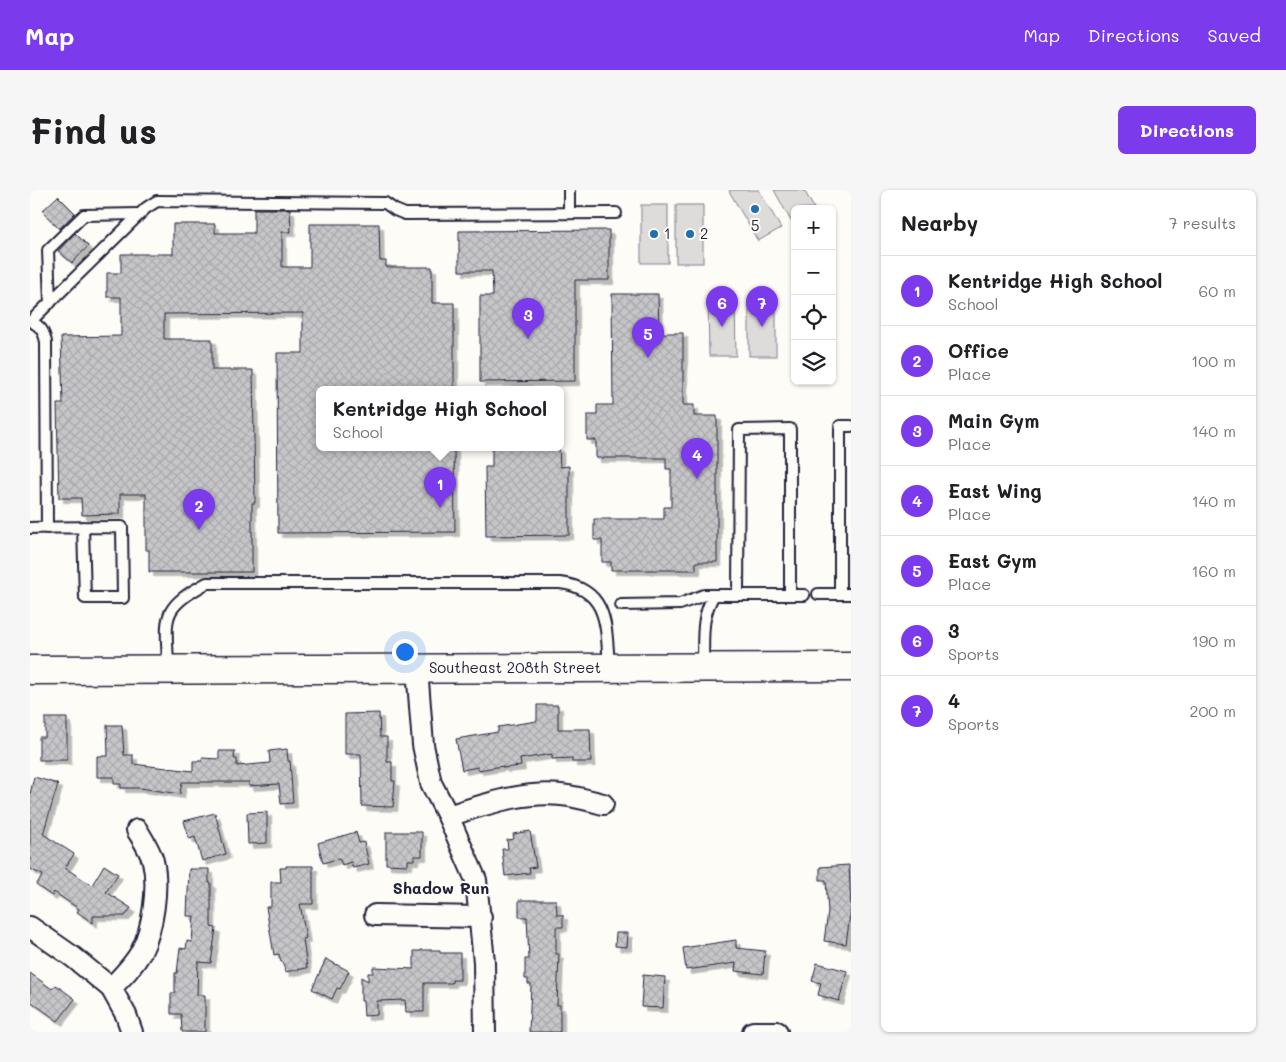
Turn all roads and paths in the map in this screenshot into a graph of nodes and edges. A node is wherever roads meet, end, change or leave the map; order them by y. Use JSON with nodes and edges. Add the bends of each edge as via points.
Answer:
{"nodes":[{"id":1,"x":568,"y":190,"type":"edge"},
{"id":2,"x":569,"y":213,"type":"junction"},
{"id":3,"x":616,"y":213,"type":"dead end"},
{"id":4,"x":139,"y":214,"type":"junction"},
{"id":5,"x":50,"y":303,"type":"junction"},
{"id":6,"x":30,"y":321,"type":"edge"},
{"id":7,"x":846,"y":426,"type":"edge"},
{"id":8,"x":83,"y":527,"type":"junction"},
{"id":9,"x":30,"y":528,"type":"edge"},
{"id":10,"x":47,"y":528,"type":"junction"},
{"id":11,"x":818,"y":594,"type":"dead end"},
{"id":12,"x":846,"y":594,"type":"edge"},
{"id":13,"x":714,"y":595,"type":"junction"},
{"id":14,"x":738,"y":595,"type":"junction"},
{"id":15,"x":790,"y":595,"type":"junction"},
{"id":16,"x":804,"y":595,"type":"dead end"},
{"id":17,"x":621,"y":605,"type":"dead end"},
{"id":18,"x":703,"y":667,"type":"junction"},
{"id":19,"x":851,"y":667,"type":"edge"},
{"id":20,"x":417,"y":668,"type":"junction"},
{"id":21,"x":610,"y":668,"type":"junction"},
{"id":22,"x":168,"y":669,"type":"junction"},
{"id":23,"x":30,"y":670,"type":"edge"},
{"id":24,"x":603,"y":804,"type":"dead end"},
{"id":25,"x":448,"y":816,"type":"junction"},
{"id":26,"x":137,"y":830,"type":"dead end"},
{"id":27,"x":374,"y":915,"type":"dead end"},
{"id":28,"x":481,"y":917,"type":"junction"},
{"id":29,"x":30,"y":927,"type":"edge"},
{"id":30,"x":111,"y":988,"type":"junction"},
{"id":31,"x":132,"y":1032,"type":"edge"},
{"id":32,"x":486,"y":1032,"type":"edge"},
{"id":33,"x":754,"y":1032,"type":"edge"},
{"id":34,"x":777,"y":1032,"type":"edge"}],
"edges":[{"from":1,"to":2,"type":"lane"},
{"from":2,"to":3,"type":"lane"},
{"from":2,"to":4,"type":"lane","via":[[405,214],[385,203],[157,201]]},
{"from":4,"to":5,"type":"lane"},
{"from":4,"to":5,"type":"lane","via":[[84,215],[48,250]]},
{"from":5,"to":6,"type":"lane"},
{"from":6,"to":10,"type":"lane","via":[[44,332],[46,342]]},
{"from":7,"to":12,"type":"lane"},
{"from":8,"to":8,"type":"lane","via":[[85,598],[123,598],[122,527]]},
{"from":8,"to":10,"type":"lane"},
{"from":9,"to":10,"type":"lane"},
{"from":11,"to":12,"type":"lane"},
{"from":13,"to":14,"type":"lane"},
{"from":13,"to":17,"type":"lane","via":[[698,596],[680,604]]},
{"from":13,"to":18,"type":"lane","via":[[704,619]]},
{"from":14,"to":15,"type":"lane"},
{"from":14,"to":15,"type":"lane","via":[[739,430],[790,429]]},
{"from":15,"to":16,"type":"lane"},
{"from":18,"to":19,"type":"main road","name":"Southeast 208th Street"},
{"from":18,"to":21,"type":"main road","name":"Southeast 208th Street"},
{"from":20,"to":21,"type":"main road","name":"Southeast 208th Street"},
{"from":20,"to":22,"type":"main road","name":"Southeast 208th Street"},
{"from":20,"to":25,"type":"street","via":[[423,745],[431,783]]},
{"from":21,"to":22,"type":"lane","via":[[602,610],[584,588],[572,584],[207,583],[178,600],[169,612]]},
{"from":22,"to":23,"type":"main road","name":"Southeast 208th Street"},
{"from":24,"to":25,"type":"street","via":[[568,795],[535,795],[489,803]]},
{"from":25,"to":28,"type":"street","via":[[476,880]]},
{"from":26,"to":30,"type":"street","via":[[153,861],[152,920],[140,953]]},
{"from":27,"to":28,"type":"street"},
{"from":28,"to":32,"type":"street"},
{"from":29,"to":30,"type":"street"},
{"from":30,"to":31,"type":"street"},
{"from":33,"to":34,"type":"street"}]}
